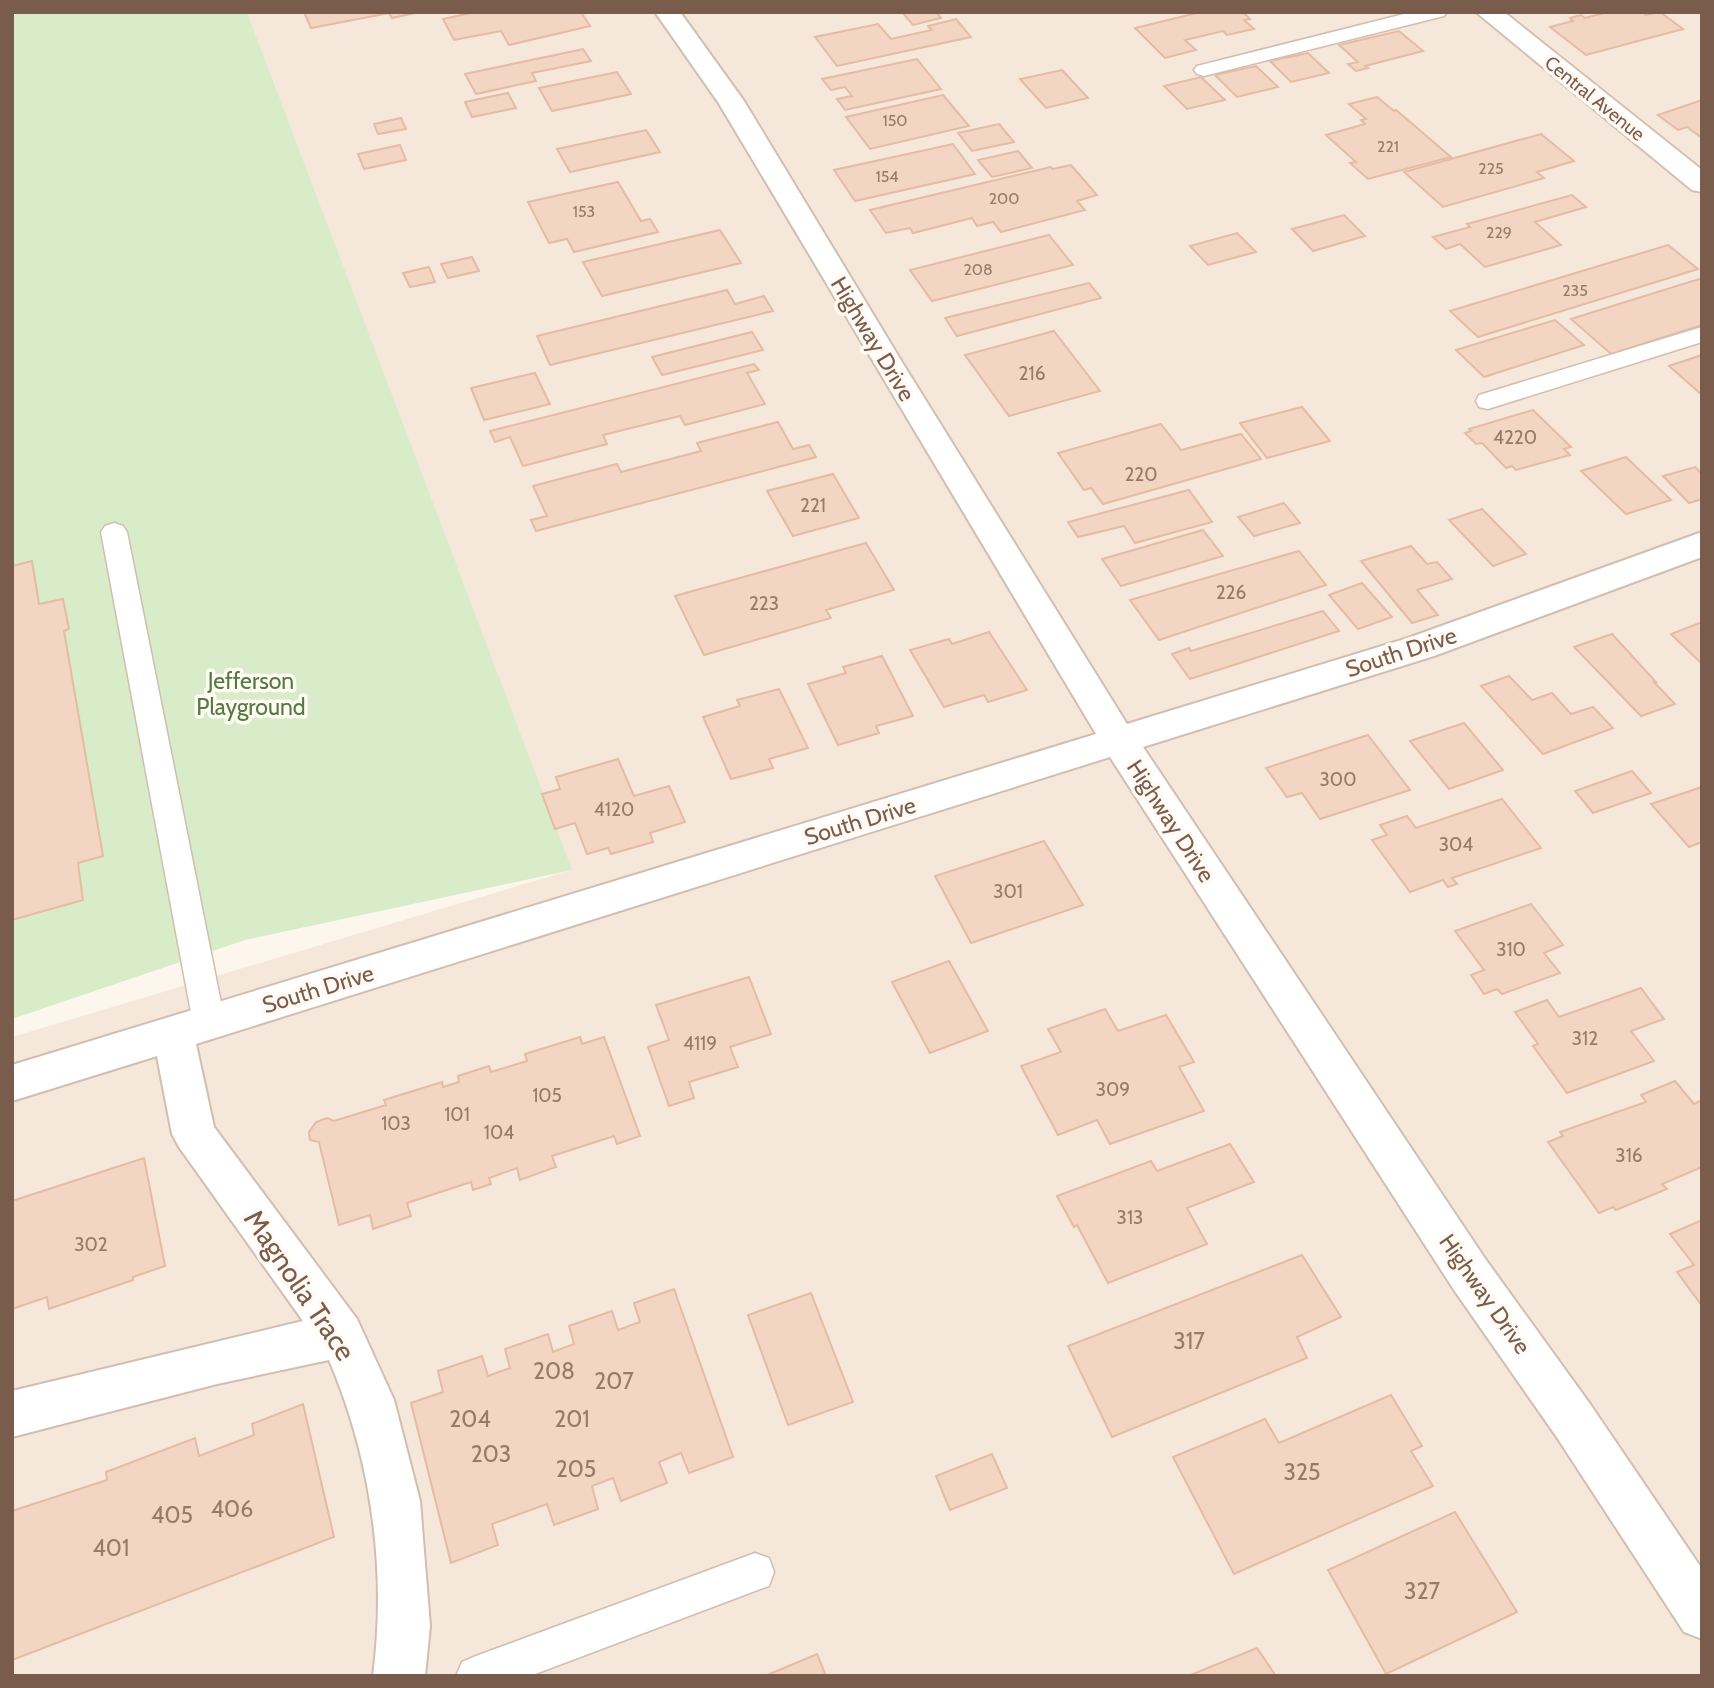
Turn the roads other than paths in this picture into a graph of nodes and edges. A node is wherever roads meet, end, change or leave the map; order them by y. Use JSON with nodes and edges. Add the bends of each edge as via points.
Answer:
{"nodes":[{"id":1,"x":667,"y":12,"type":"edge"},
{"id":2,"x":1437,"y":12,"type":"edge"},
{"id":3,"x":1488,"y":12,"type":"edge"},
{"id":4,"x":1204,"y":70,"type":"dead end"},
{"id":5,"x":1702,"y":184,"type":"edge"},
{"id":6,"x":1702,"y":334,"type":"edge"},
{"id":7,"x":1488,"y":401,"type":"dead end"},
{"id":8,"x":114,"y":531,"type":"dead end"},
{"id":9,"x":1702,"y":544,"type":"edge"},
{"id":10,"x":1119,"y":741,"type":"junction"},
{"id":11,"x":191,"y":1028,"type":"junction"},
{"id":12,"x":12,"y":1083,"type":"edge"},
{"id":13,"x":341,"y":1335,"type":"junction"},
{"id":14,"x":12,"y":1414,"type":"edge"},
{"id":15,"x":755,"y":1572,"type":"dead end"},
{"id":16,"x":1702,"y":1614,"type":"edge"},
{"id":17,"x":399,"y":1676,"type":"edge"},
{"id":18,"x":475,"y":1676,"type":"edge"}],
"edges":[{"from":1,"to":10,"type":"street","name":"Highway Drive","via":[[731,100]]},
{"from":2,"to":4,"type":"lane"},
{"from":3,"to":5,"type":"street","name":"Central Avenue"},
{"from":6,"to":7,"type":"lane"},
{"from":8,"to":11,"type":"lane"},
{"from":9,"to":10,"type":"street","name":"South Drive","via":[[1421,647]]},
{"from":10,"to":11,"type":"street","name":"South Drive"},
{"from":10,"to":16,"type":"street","name":"Highway Drive","via":[[1471,1275]]},
{"from":11,"to":12,"type":"street","name":"South Drive"},
{"from":11,"to":13,"type":"street","name":"Magnolia Trace","via":[[194,1134]]},
{"from":13,"to":14,"type":"street"},
{"from":13,"to":17,"type":"street","name":"Magnolia Trace","via":[[370,1400],[396,1502],[405,1626]]},
{"from":15,"to":18,"type":"lane"}]}
